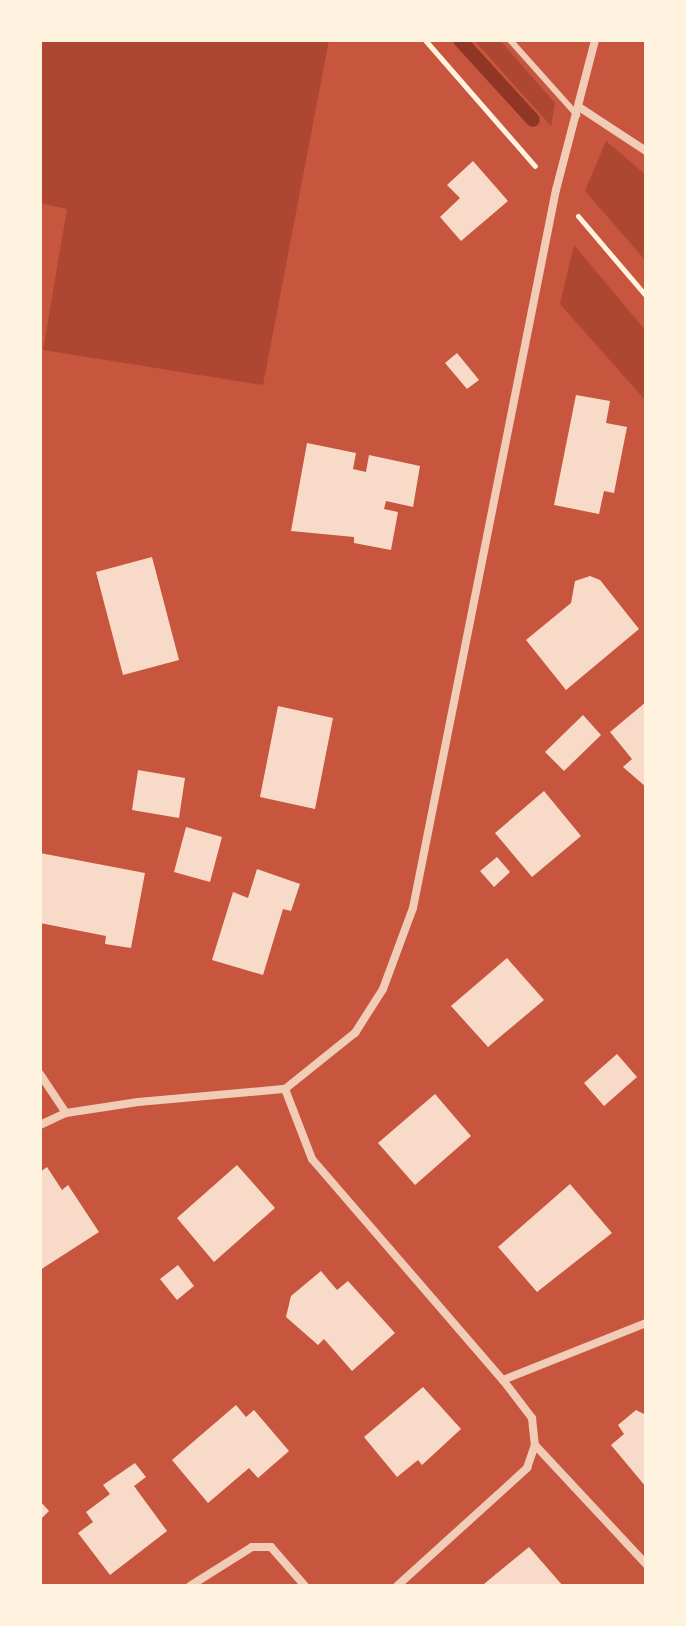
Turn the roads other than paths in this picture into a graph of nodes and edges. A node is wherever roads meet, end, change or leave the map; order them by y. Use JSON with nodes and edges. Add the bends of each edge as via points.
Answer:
{"nodes":[{"id":1,"x":510,"y":40,"type":"edge"},
{"id":2,"x":595,"y":40,"type":"edge"},
{"id":3,"x":578,"y":111,"type":"junction"},
{"id":4,"x":646,"y":151,"type":"edge"},
{"id":5,"x":40,"y":1074,"type":"edge"},
{"id":6,"x":285,"y":1089,"type":"junction"},
{"id":7,"x":66,"y":1113,"type":"junction"},
{"id":8,"x":40,"y":1125,"type":"edge"},
{"id":9,"x":646,"y":1323,"type":"edge"},
{"id":10,"x":503,"y":1380,"type":"junction"},
{"id":11,"x":535,"y":1445,"type":"junction"},
{"id":12,"x":646,"y":1564,"type":"edge"},
{"id":13,"x":190,"y":1586,"type":"edge"},
{"id":14,"x":305,"y":1586,"type":"edge"},
{"id":15,"x":397,"y":1586,"type":"edge"}],
"edges":[{"from":1,"to":3,"type":"lane"},
{"from":2,"to":3,"type":"street"},
{"from":3,"to":4,"type":"street"},
{"from":3,"to":6,"type":"street","via":[[556,190],[403,946],[355,1033]]},
{"from":5,"to":7,"type":"street"},
{"from":6,"to":7,"type":"street"},
{"from":6,"to":10,"type":"street","via":[[312,1159]]},
{"from":7,"to":8,"type":"street"},
{"from":9,"to":10,"type":"street"},
{"from":10,"to":11,"type":"street","via":[[532,1418]]},
{"from":11,"to":12,"type":"street"},
{"from":11,"to":15,"type":"street","via":[[527,1468]]},
{"from":13,"to":14,"type":"street","via":[[252,1547],[271,1547]]}]}
